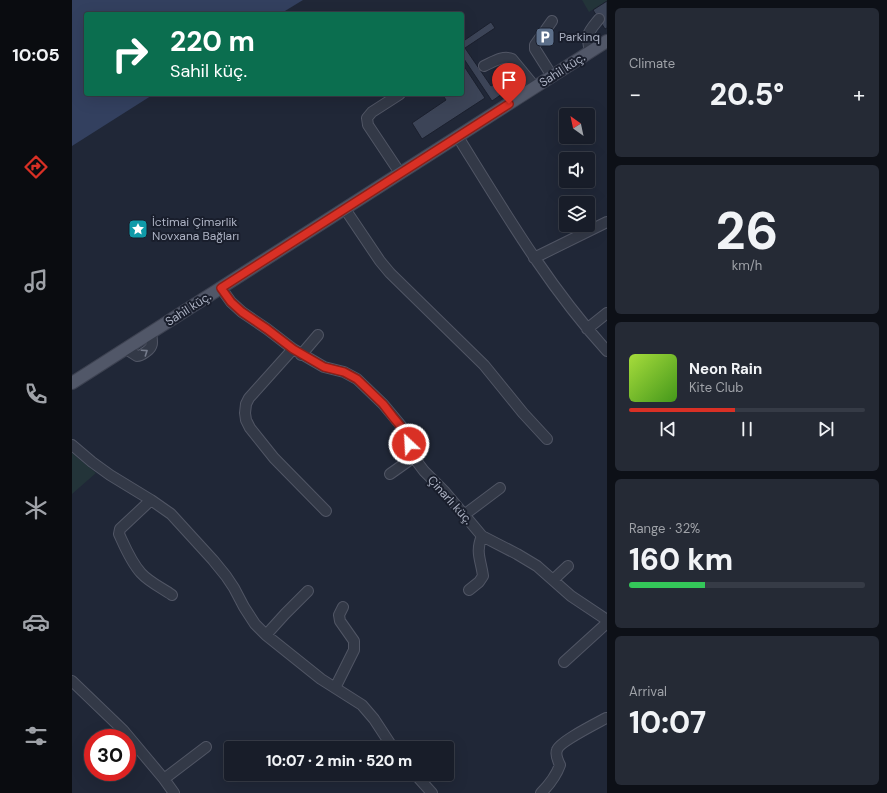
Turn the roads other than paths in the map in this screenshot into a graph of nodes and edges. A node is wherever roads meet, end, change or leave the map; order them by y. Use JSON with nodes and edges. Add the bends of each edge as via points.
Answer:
{"nodes":[{"id":1,"x":599,"y":19,"type":"dead end"},
{"id":2,"x":552,"y":21,"type":"dead end"},
{"id":3,"x":607,"y":41,"type":"edge"},
{"id":4,"x":590,"y":52,"type":"junction"},
{"id":5,"x":484,"y":66,"type":"dead end"},
{"id":6,"x":552,"y":76,"type":"junction"},
{"id":7,"x":535,"y":87,"type":"junction"},
{"id":8,"x":397,"y":96,"type":"edge"},
{"id":9,"x":458,"y":137,"type":"junction"},
{"id":10,"x":400,"y":173,"type":"junction"},
{"id":11,"x":345,"y":209,"type":"junction"},
{"id":12,"x":607,"y":222,"type":"edge"},
{"id":13,"x":534,"y":258,"type":"junction"},
{"id":14,"x":221,"y":288,"type":"junction"},
{"id":15,"x":607,"y":313,"type":"edge"},
{"id":16,"x":587,"y":329,"type":"junction"},
{"id":17,"x":318,"y":335,"type":"dead end"},
{"id":18,"x":607,"y":351,"type":"edge"},
{"id":19,"x":297,"y":352,"type":"junction"},
{"id":20,"x":73,"y":379,"type":"edge"},
{"id":21,"x":547,"y":439,"type":"dead end"},
{"id":22,"x":72,"y":445,"type":"edge"},
{"id":23,"x":414,"y":457,"type":"junction"},
{"id":24,"x":390,"y":474,"type":"dead end"},
{"id":25,"x":500,"y":488,"type":"dead end"},
{"id":26,"x":151,"y":500,"type":"junction"},
{"id":27,"x":326,"y":511,"type":"dead end"},
{"id":28,"x":464,"y":515,"type":"junction"},
{"id":29,"x":482,"y":536,"type":"junction"},
{"id":30,"x":568,"y":566,"type":"dead end"},
{"id":31,"x":553,"y":580,"type":"junction"},
{"id":32,"x":469,"y":590,"type":"dead end"},
{"id":33,"x":308,"y":591,"type":"dead end"},
{"id":34,"x":172,"y":595,"type":"dead end"},
{"id":35,"x":343,"y":607,"type":"dead end"},
{"id":36,"x":607,"y":622,"type":"edge"},
{"id":37,"x":266,"y":636,"type":"junction"},
{"id":38,"x":564,"y":662,"type":"dead end"},
{"id":39,"x":72,"y":681,"type":"edge"},
{"id":40,"x":335,"y":688,"type":"junction"},
{"id":41,"x":607,"y":718,"type":"edge"},
{"id":42,"x":388,"y":741,"type":"edge"},
{"id":43,"x":206,"y":747,"type":"dead end"},
{"id":44,"x":164,"y":779,"type":"junction"},
{"id":45,"x":421,"y":781,"type":"edge"},
{"id":46,"x":174,"y":793,"type":"edge"},
{"id":47,"x":432,"y":793,"type":"edge"},
{"id":48,"x":541,"y":793,"type":"edge"}],
"edges":[{"from":1,"to":4,"type":"street","via":[[588,35]]},
{"from":2,"to":6,"type":"street","via":[[535,45],[535,49]]},
{"from":3,"to":4,"type":"main road","name":"Sahil küç."},
{"from":4,"to":6,"type":"main road","name":"Sahil küç."},
{"from":5,"to":7,"type":"street","via":[[504,58],[512,59]]},
{"from":6,"to":7,"type":"main road","name":"Sahil küç."},
{"from":7,"to":9,"type":"main road","name":"Sahil küç."},
{"from":8,"to":10,"type":"street","via":[[367,118],[368,125]]},
{"from":9,"to":10,"type":"main road","name":"Sahil küç."},
{"from":9,"to":13,"type":"street"},
{"from":10,"to":11,"type":"main road","name":"Sahil küç."},
{"from":11,"to":14,"type":"main road","name":"Sahil küç."},
{"from":11,"to":21,"type":"street","via":[[390,273],[484,365]]},
{"from":12,"to":13,"type":"street"},
{"from":13,"to":16,"type":"street"},
{"from":14,"to":19,"type":"street","name":"Çinarlı küç.","via":[[242,312]]},
{"from":14,"to":20,"type":"main road","name":"Sahil küç.","via":[[126,349]]},
{"from":15,"to":16,"type":"street"},
{"from":16,"to":18,"type":"street"},
{"from":17,"to":19,"type":"street"},
{"from":19,"to":23,"type":"street","name":"Çinarlı küç.","via":[[324,367],[344,372],[357,379],[383,404],[402,428]]},
{"from":19,"to":27,"type":"street","via":[[248,398],[246,420],[274,458]]},
{"from":22,"to":26,"type":"street","via":[[110,475]]},
{"from":23,"to":24,"type":"street"},
{"from":23,"to":28,"type":"street","name":"Çinarlı küç."},
{"from":25,"to":28,"type":"street"},
{"from":26,"to":34,"type":"street","via":[[120,529],[119,534],[141,573]]},
{"from":26,"to":37,"type":"street","via":[[171,514],[213,560],[234,588],[255,624]]},
{"from":28,"to":29,"type":"street","name":"Çinarlı küç."},
{"from":29,"to":31,"type":"street","name":"Çinarlı küç.","via":[[531,562]]},
{"from":29,"to":32,"type":"street","via":[[478,550],[483,576]]},
{"from":30,"to":31,"type":"street"},
{"from":31,"to":36,"type":"street","name":"Çinarlı küç."},
{"from":33,"to":37,"type":"street"},
{"from":35,"to":40,"type":"street","via":[[339,615],[340,621],[354,641],[354,650]]},
{"from":36,"to":38,"type":"street"},
{"from":37,"to":40,"type":"street"},
{"from":39,"to":44,"type":"street","via":[[123,730]]},
{"from":40,"to":42,"type":"street","via":[[362,705]]},
{"from":41,"to":48,"type":"street","via":[[558,747],[556,752],[560,765],[557,773]]},
{"from":43,"to":44,"type":"street"},
{"from":44,"to":46,"type":"street"},
{"from":45,"to":47,"type":"street"}]}
